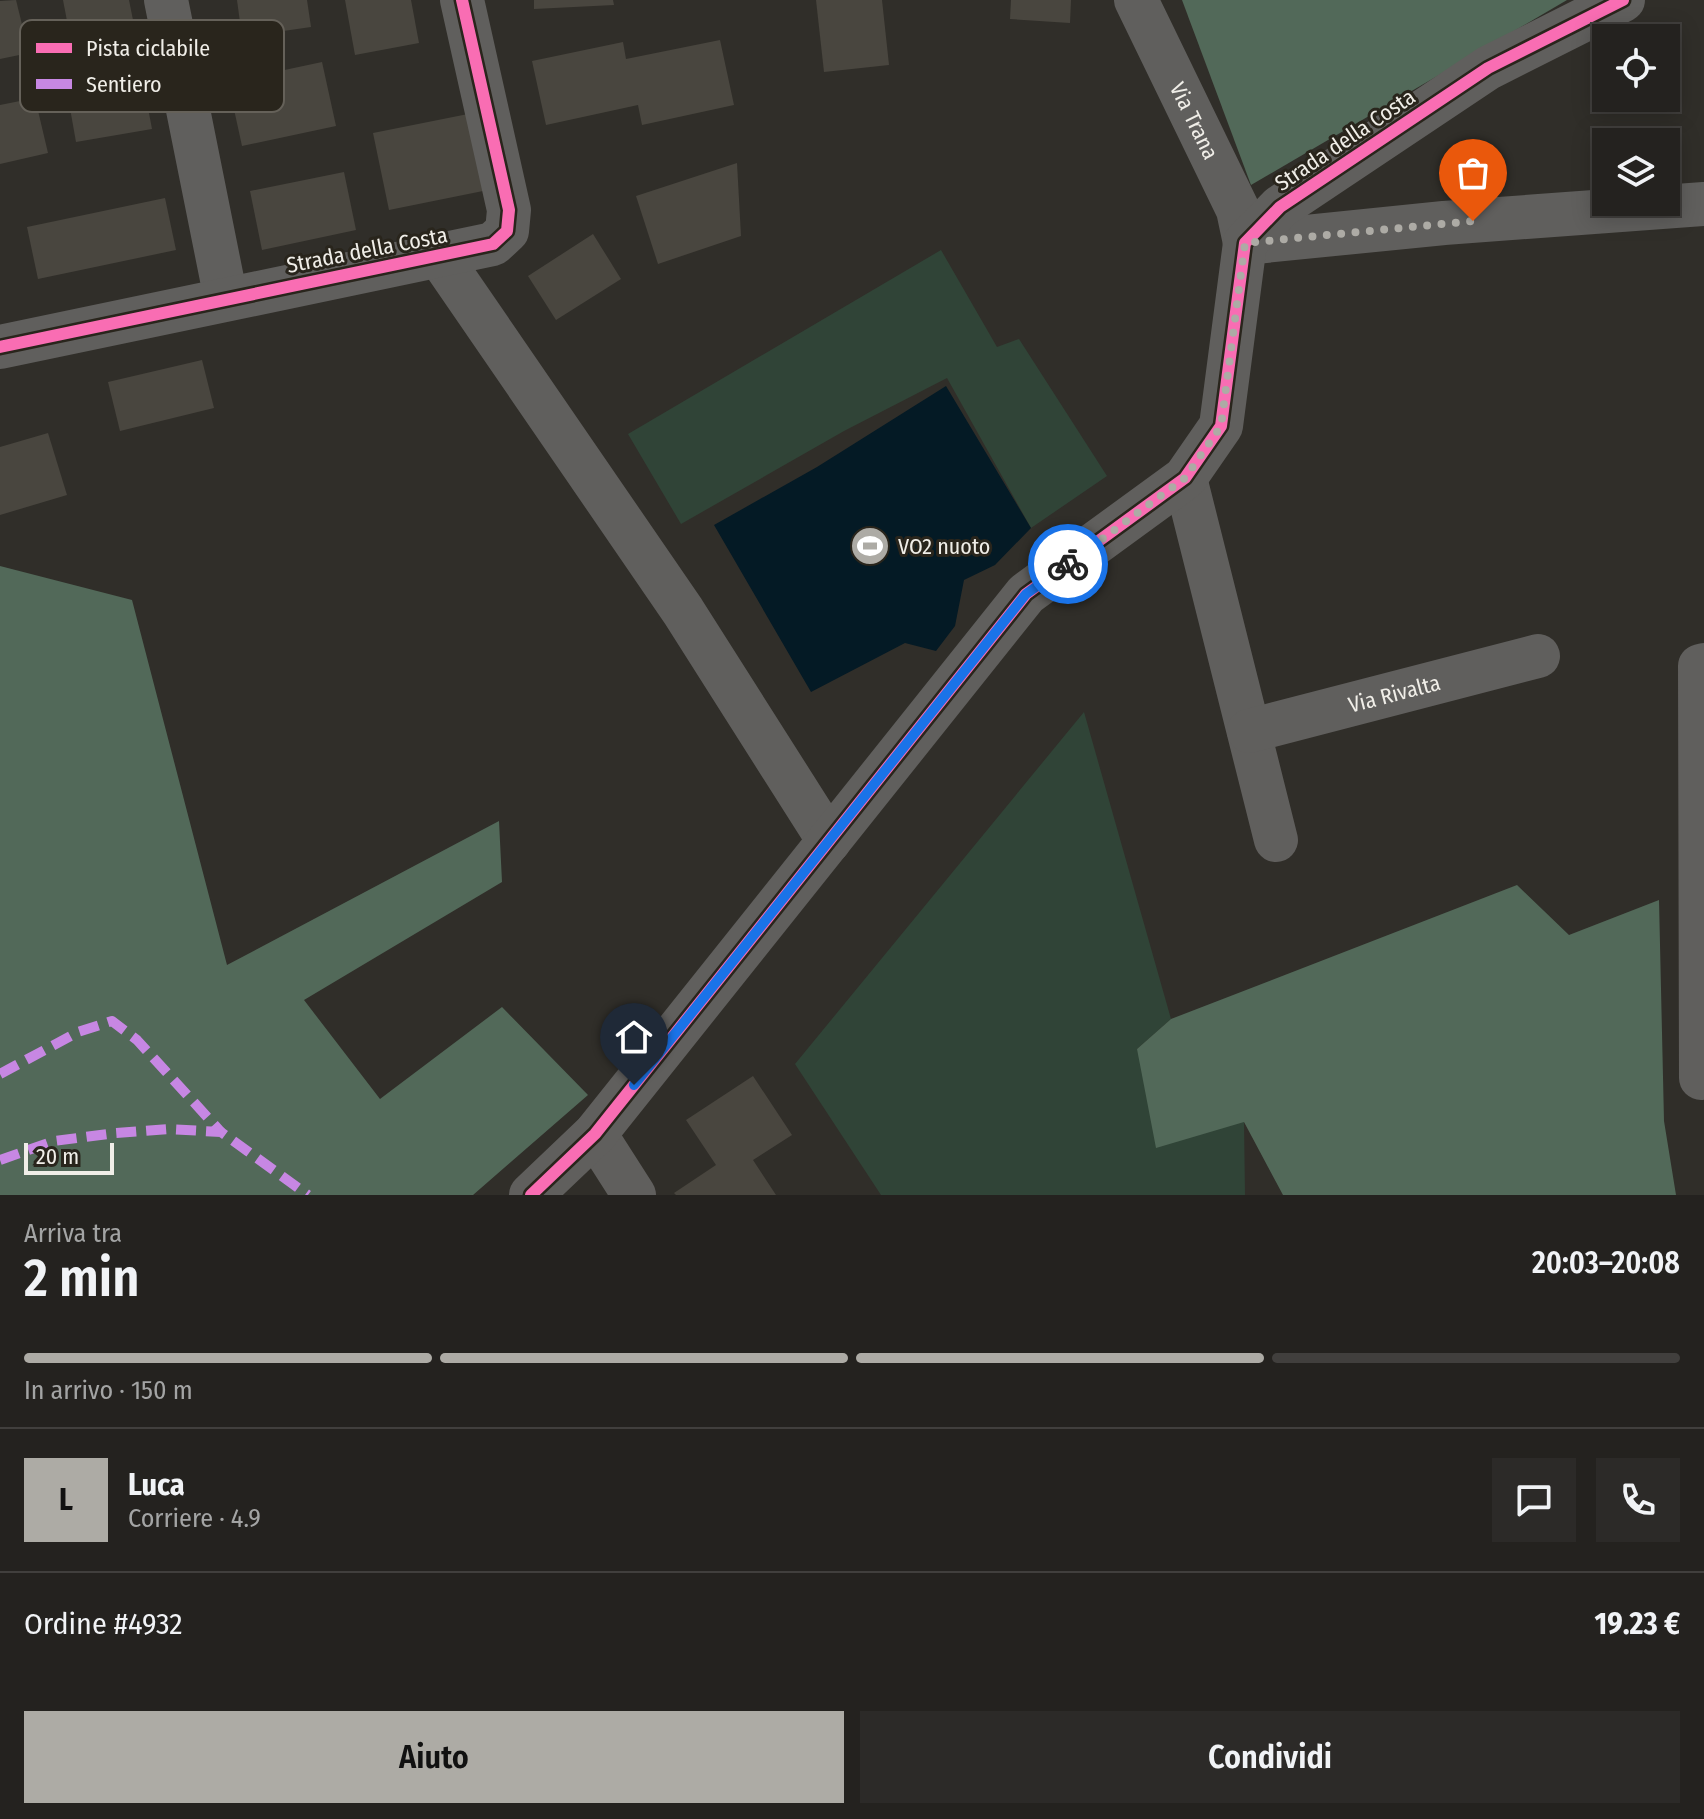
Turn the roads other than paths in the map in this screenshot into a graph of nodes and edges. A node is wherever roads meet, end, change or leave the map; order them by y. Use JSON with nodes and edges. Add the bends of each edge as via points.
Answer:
{"nodes":[{"id":1,"x":166,"y":0,"type":"edge"},
{"id":2,"x":462,"y":0,"type":"edge"},
{"id":3,"x":1136,"y":0,"type":"edge"},
{"id":4,"x":1623,"y":0,"type":"edge"},
{"id":5,"x":170,"y":20,"type":"edge"},
{"id":6,"x":188,"y":112,"type":"edge"},
{"id":7,"x":1704,"y":204,"type":"edge"},
{"id":8,"x":1245,"y":243,"type":"junction"},
{"id":9,"x":440,"y":257,"type":"junction"},
{"id":10,"x":226,"y":299,"type":"junction"},
{"id":11,"x":0,"y":347,"type":"edge"},
{"id":12,"x":1185,"y":478,"type":"junction"},
{"id":13,"x":1538,"y":656,"type":"dead end"},
{"id":14,"x":1704,"y":665,"type":"edge"},
{"id":15,"x":1249,"y":731,"type":"junction"},
{"id":16,"x":1276,"y":840,"type":"dead end"},
{"id":17,"x":829,"y":841,"type":"junction"},
{"id":18,"x":1701,"y":1078,"type":"dead end"},
{"id":19,"x":595,"y":1134,"type":"junction"},
{"id":20,"x":531,"y":1195,"type":"edge"},
{"id":21,"x":634,"y":1195,"type":"edge"}],
"edges":[{"from":1,"to":5,"type":"street"},
{"from":2,"to":9,"type":"street","name":"Strada della Costa","via":[[509,210],[507,231],[493,244]]},
{"from":3,"to":8,"type":"street","name":"Via Trana","via":[[1238,210]]},
{"from":4,"to":8,"type":"street","name":"Strada della Costa","via":[[1488,68],[1280,207]]},
{"from":6,"to":10,"type":"street"},
{"from":7,"to":8,"type":"street"},
{"from":8,"to":12,"type":"street","via":[[1221,426]]},
{"from":9,"to":10,"type":"street","name":"Strada della Costa"},
{"from":9,"to":17,"type":"street","name":"Strada della Costa","via":[[683,611]]},
{"from":10,"to":11,"type":"street","name":"Strada della Costa"},
{"from":12,"to":15,"type":"street"},
{"from":12,"to":17,"type":"street","via":[[1026,594]]},
{"from":13,"to":15,"type":"street","name":"Via Rivalta"},
{"from":14,"to":18,"type":"street"},
{"from":15,"to":16,"type":"street"},
{"from":17,"to":19,"type":"street"},
{"from":19,"to":20,"type":"street"},
{"from":19,"to":21,"type":"street"}]}
